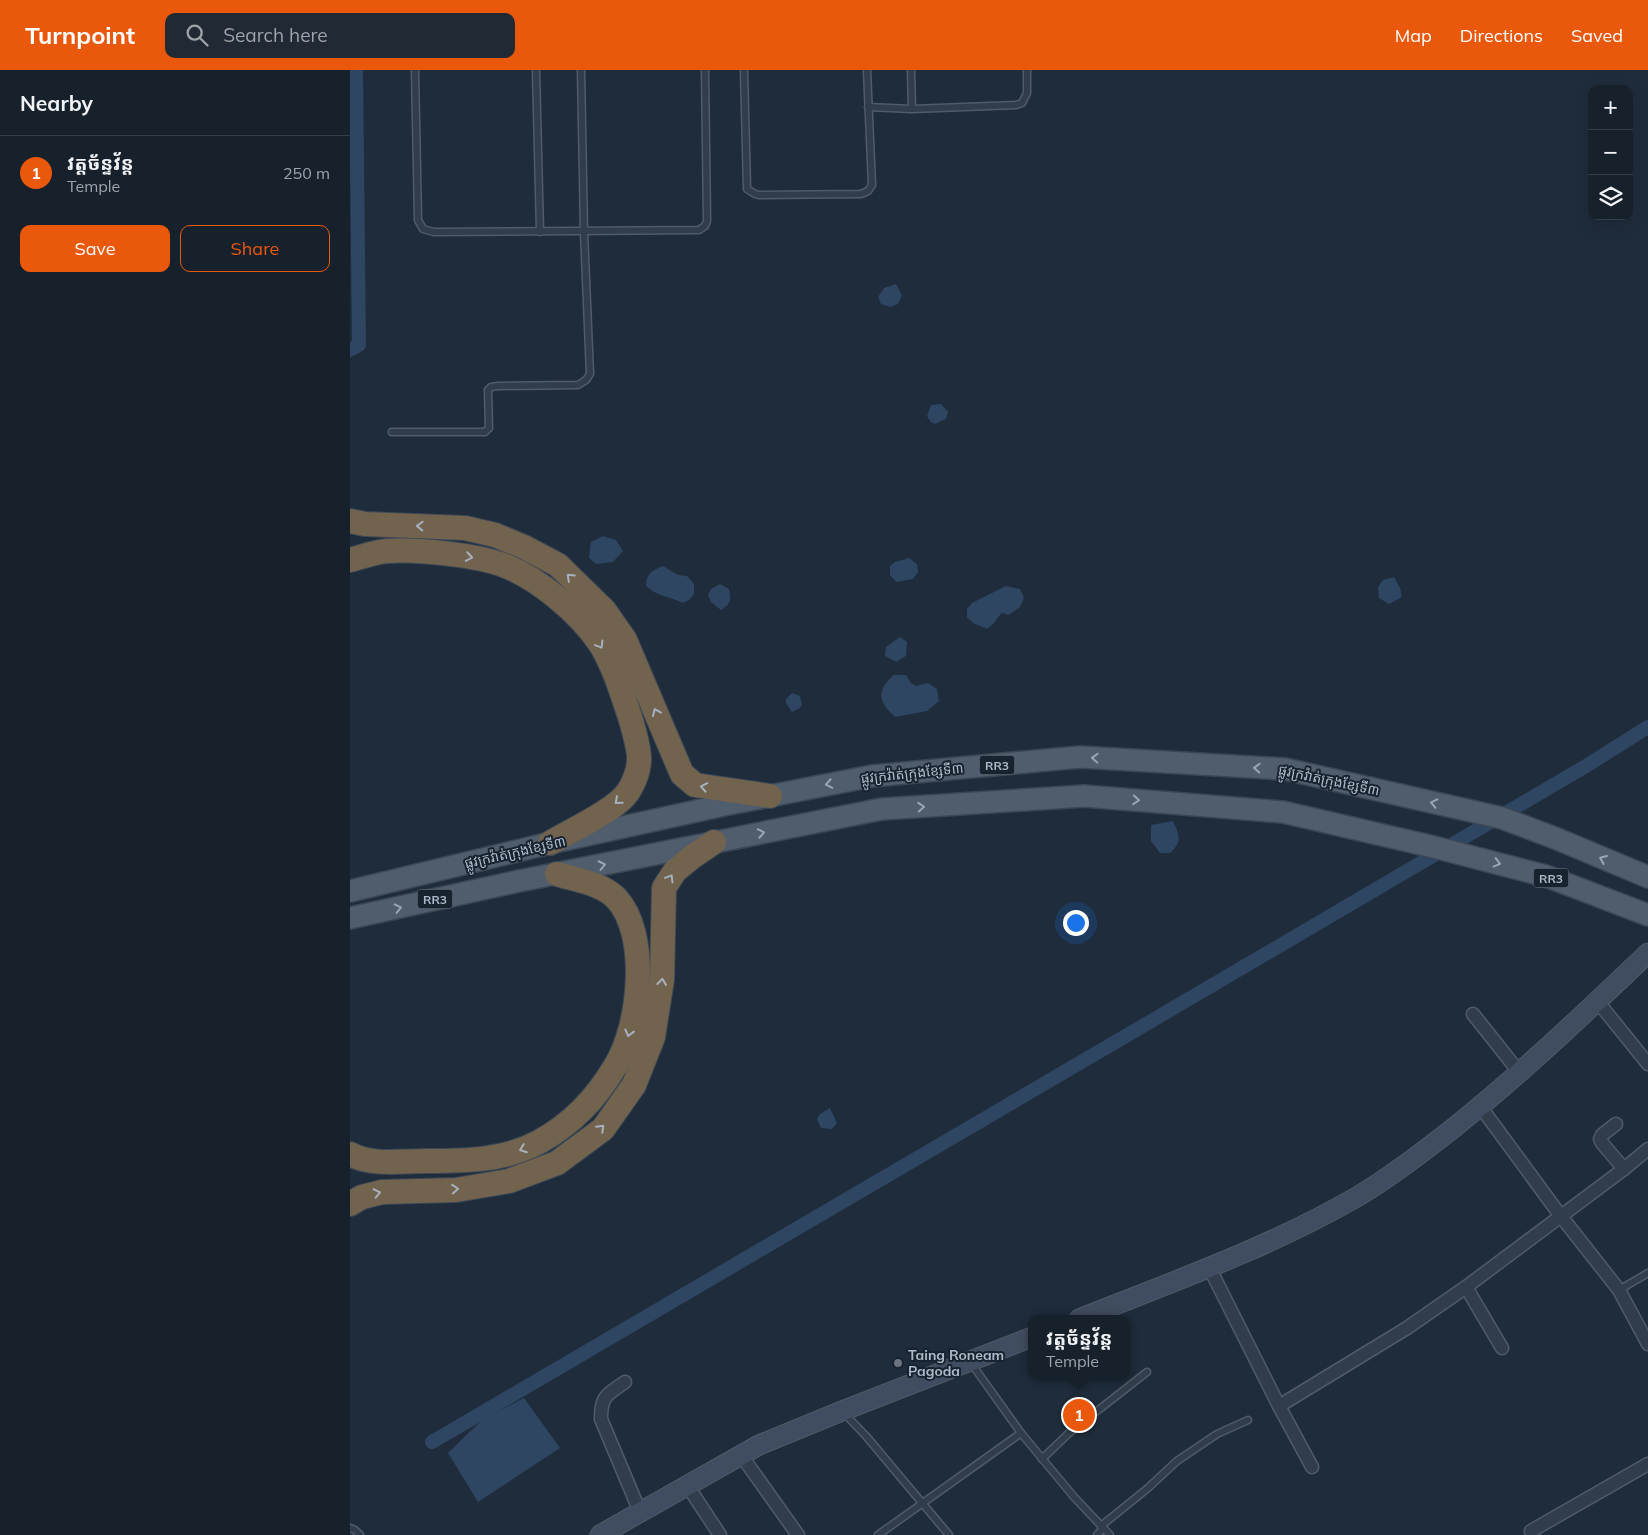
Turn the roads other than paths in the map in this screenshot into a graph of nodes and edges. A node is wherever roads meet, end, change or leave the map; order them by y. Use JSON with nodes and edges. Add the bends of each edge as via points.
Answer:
{"nodes":[{"id":1,"x":415,"y":70,"type":"edge"},
{"id":2,"x":536,"y":70,"type":"edge"},
{"id":3,"x":581,"y":70,"type":"edge"},
{"id":4,"x":705,"y":70,"type":"edge"},
{"id":5,"x":744,"y":70,"type":"edge"},
{"id":6,"x":867,"y":70,"type":"edge"},
{"id":7,"x":911,"y":70,"type":"edge"},
{"id":8,"x":1027,"y":70,"type":"edge"},
{"id":9,"x":868,"y":107,"type":"junction"},
{"id":10,"x":912,"y":109,"type":"junction"},
{"id":11,"x":540,"y":232,"type":"junction"},
{"id":12,"x":584,"y":232,"type":"junction"},
{"id":13,"x":392,"y":432,"type":"dead end"},
{"id":14,"x":350,"y":521,"type":"edge"},
{"id":15,"x":350,"y":560,"type":"edge"},
{"id":16,"x":770,"y":796,"type":"junction"},
{"id":17,"x":714,"y":842,"type":"junction"},
{"id":18,"x":550,"y":843,"type":"junction"},
{"id":19,"x":557,"y":874,"type":"junction"},
{"id":20,"x":1648,"y":878,"type":"edge"},
{"id":21,"x":350,"y":891,"type":"edge"},
{"id":22,"x":1648,"y":916,"type":"edge"},
{"id":23,"x":350,"y":918,"type":"edge"},
{"id":24,"x":1648,"y":953,"type":"edge"},
{"id":25,"x":1598,"y":1002,"type":"junction"},
{"id":26,"x":1473,"y":1014,"type":"dead end"},
{"id":27,"x":1648,"y":1064,"type":"edge"},
{"id":28,"x":1519,"y":1072,"type":"junction"},
{"id":29,"x":1480,"y":1106,"type":"junction"},
{"id":30,"x":1616,"y":1124,"type":"dead end"},
{"id":31,"x":1648,"y":1149,"type":"edge"},
{"id":32,"x":350,"y":1154,"type":"edge"},
{"id":33,"x":1624,"y":1169,"type":"junction"},
{"id":34,"x":350,"y":1204,"type":"edge"},
{"id":35,"x":1560,"y":1215,"type":"junction"},
{"id":36,"x":1209,"y":1267,"type":"junction"},
{"id":37,"x":1648,"y":1273,"type":"edge"},
{"id":38,"x":1466,"y":1287,"type":"junction"},
{"id":39,"x":1619,"y":1290,"type":"junction"},
{"id":40,"x":1089,"y":1315,"type":"edge"},
{"id":41,"x":1028,"y":1339,"type":"edge"},
{"id":42,"x":1648,"y":1344,"type":"edge"},
{"id":43,"x":1502,"y":1348,"type":"dead end"},
{"id":44,"x":970,"y":1362,"type":"junction"},
{"id":45,"x":1147,"y":1372,"type":"dead end"},
{"id":46,"x":625,"y":1382,"type":"dead end"},
{"id":47,"x":1279,"y":1406,"type":"junction"},
{"id":48,"x":842,"y":1411,"type":"junction"},
{"id":49,"x":1248,"y":1420,"type":"dead end"},
{"id":50,"x":1021,"y":1433,"type":"junction"},
{"id":51,"x":741,"y":1455,"type":"junction"},
{"id":52,"x":1042,"y":1459,"type":"junction"},
{"id":53,"x":1648,"y":1464,"type":"edge"},
{"id":54,"x":1312,"y":1467,"type":"dead end"},
{"id":55,"x":687,"y":1485,"type":"junction"},
{"id":56,"x":923,"y":1504,"type":"junction"},
{"id":57,"x":640,"y":1512,"type":"junction"},
{"id":58,"x":1102,"y":1527,"type":"junction"},
{"id":59,"x":350,"y":1528,"type":"edge"},
{"id":60,"x":1531,"y":1531,"type":"dead end"},
{"id":61,"x":360,"y":1535,"type":"edge"},
{"id":62,"x":600,"y":1535,"type":"edge"},
{"id":63,"x":720,"y":1535,"type":"edge"},
{"id":64,"x":798,"y":1535,"type":"edge"},
{"id":65,"x":878,"y":1535,"type":"edge"},
{"id":66,"x":948,"y":1535,"type":"edge"},
{"id":67,"x":1097,"y":1535,"type":"edge"},
{"id":68,"x":1110,"y":1535,"type":"edge"}],
"edges":[{"from":1,"to":11,"type":"lane","via":[[418,220],[423,229],[434,232]]},
{"from":2,"to":11,"type":"lane"},
{"from":3,"to":12,"type":"lane"},
{"from":4,"to":12,"type":"lane","via":[[705,226],[699,230]]},
{"from":5,"to":9,"type":"lane","via":[[747,189],[755,194],[861,194],[868,191],[872,185]]},
{"from":6,"to":9,"type":"lane"},
{"from":7,"to":10,"type":"lane"},
{"from":8,"to":10,"type":"lane","via":[[1027,93],[1022,103]]},
{"from":9,"to":10,"type":"lane"},
{"from":11,"to":12,"type":"lane"},
{"from":12,"to":13,"type":"lane","via":[[590,374],[586,380],[578,385],[491,387],[488,390],[489,428],[485,432]]},
{"from":16,"to":14,"type":"highway","one_way":true,"via":[[695,785],[682,774],[625,640],[604,610],[558,565],[524,547],[464,528]]},
{"from":15,"to":18,"type":"highway","one_way":true,"via":[[386,551],[426,552],[468,556],[506,566],[548,591],[573,612],[600,643],[630,716],[640,758],[636,775],[628,792],[617,804]]},
{"from":16,"to":18,"type":"main road","name":"ផ្លូវក្រវ៉ាត់ក្រុងខ្សែទី៣","number":"RR3"},
{"from":20,"to":16,"type":"main road","name":"ផ្លូវក្រវ៉ាត់ក្រុងខ្សែទី៣","number":"RR3","one_way":true,"via":[[1502,818],[1285,769],[1080,757],[872,776]]},
{"from":19,"to":17,"type":"main road","name":"ផ្លូវក្រវ៉ាត់ក្រុងខ្សែទី៣","number":"RR3","one_way":true},
{"from":17,"to":22,"type":"main road","name":"ផ្លូវក្រវ៉ាត់ក្រុងខ្សែទី៣","number":"RR3","one_way":true,"via":[[882,809],[1084,796],[1283,812],[1546,876]]},
{"from":34,"to":17,"type":"highway","one_way":true,"via":[[382,1192],[456,1190],[509,1181],[557,1163],[603,1129],[634,1085],[652,1037],[662,980],[664,888],[675,871]]},
{"from":18,"to":21,"type":"main road","name":"ផ្លូវក្រវ៉ាត់ក្រុងខ្សែទី៣","number":"RR3"},
{"from":23,"to":19,"type":"main road","name":"ផ្លូវក្រវ៉ាត់ក្រុងខ្សែទី៣","number":"RR3","one_way":true},
{"from":19,"to":32,"type":"highway","one_way":true,"via":[[601,888],[616,898],[635,933],[638,978],[629,1036],[617,1064],[597,1092],[581,1112],[558,1130],[521,1151],[482,1160],[376,1161]]},
{"from":24,"to":25,"type":"main road"},
{"from":25,"to":27,"type":"street"},
{"from":25,"to":28,"type":"main road"},
{"from":26,"to":28,"type":"street"},
{"from":28,"to":29,"type":"main road"},
{"from":29,"to":35,"type":"street"},
{"from":29,"to":36,"type":"main road","via":[[1415,1158],[1356,1197],[1258,1248]]},
{"from":30,"to":33,"type":"street","via":[[1600,1139]]},
{"from":31,"to":33,"type":"street"},
{"from":33,"to":35,"type":"street"},
{"from":35,"to":38,"type":"street"},
{"from":35,"to":39,"type":"street"},
{"from":36,"to":40,"type":"main road"},
{"from":36,"to":47,"type":"street"},
{"from":37,"to":39,"type":"lane"},
{"from":38,"to":43,"type":"street"},
{"from":38,"to":47,"type":"street","via":[[1407,1328]]},
{"from":39,"to":42,"type":"street"},
{"from":41,"to":44,"type":"main road"},
{"from":44,"to":48,"type":"main road"},
{"from":44,"to":50,"type":"lane"},
{"from":45,"to":52,"type":"lane","via":[[1069,1433]]},
{"from":46,"to":57,"type":"street","via":[[606,1396],[601,1405],[601,1419]]},
{"from":47,"to":54,"type":"street"},
{"from":48,"to":51,"type":"main road"},
{"from":48,"to":56,"type":"lane"},
{"from":49,"to":58,"type":"lane","via":[[1217,1434],[1176,1461]]},
{"from":50,"to":52,"type":"lane"},
{"from":50,"to":56,"type":"lane"},
{"from":51,"to":55,"type":"main road"},
{"from":51,"to":64,"type":"street"},
{"from":52,"to":58,"type":"lane"},
{"from":53,"to":60,"type":"street"},
{"from":55,"to":57,"type":"main road"},
{"from":55,"to":63,"type":"street"},
{"from":56,"to":65,"type":"lane"},
{"from":56,"to":66,"type":"lane"},
{"from":57,"to":62,"type":"main road"},
{"from":58,"to":67,"type":"lane"},
{"from":58,"to":68,"type":"lane"},
{"from":59,"to":61,"type":"lane"}]}
